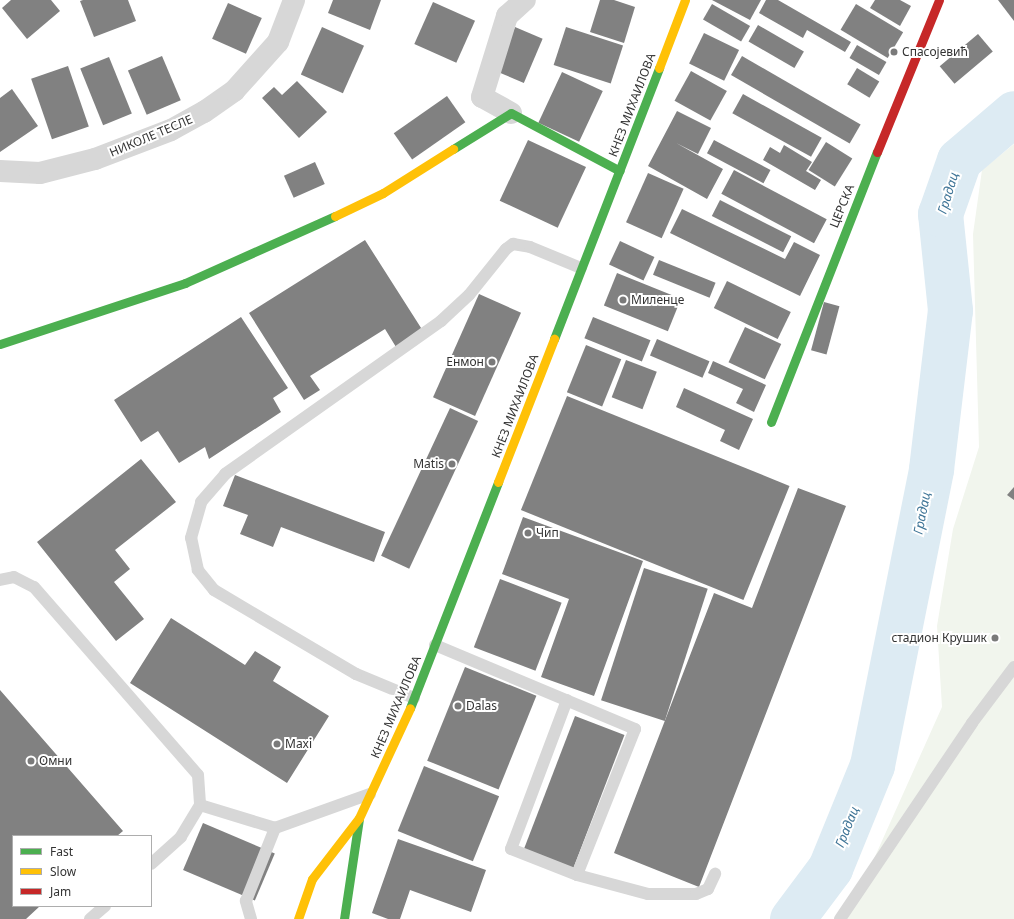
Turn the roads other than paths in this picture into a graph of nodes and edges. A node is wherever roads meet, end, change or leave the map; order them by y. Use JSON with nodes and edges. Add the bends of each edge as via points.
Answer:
{"nodes":[{"id":1,"x":294,"y":0,"type":"edge"},
{"id":2,"x":525,"y":0,"type":"edge"},
{"id":3,"x":685,"y":0,"type":"edge"},
{"id":4,"x":940,"y":0,"type":"edge"},
{"id":5,"x":510,"y":113,"type":"junction"},
{"id":6,"x":0,"y":171,"type":"edge"},
{"id":7,"x":620,"y":171,"type":"junction"},
{"id":8,"x":582,"y":268,"type":"junction"},
{"id":9,"x":0,"y":344,"type":"edge"},
{"id":10,"x":771,"y":422,"type":"dead end"},
{"id":11,"x":0,"y":580,"type":"edge"},
{"id":12,"x":435,"y":645,"type":"junction"},
{"id":13,"x":1014,"y":667,"type":"edge"},
{"id":14,"x":414,"y":698,"type":"junction"},
{"id":15,"x":567,"y":700,"type":"junction"},
{"id":16,"x":371,"y":794,"type":"junction"},
{"id":17,"x":200,"y":805,"type":"junction"},
{"id":18,"x":359,"y":818,"type":"junction"},
{"id":19,"x":275,"y":828,"type":"junction"},
{"id":20,"x":152,"y":863,"type":"edge"},
{"id":21,"x":715,"y":874,"type":"dead end"},
{"id":22,"x":577,"y":875,"type":"junction"},
{"id":23,"x":103,"y":912,"type":"edge"},
{"id":24,"x":90,"y":919,"type":"edge"},
{"id":25,"x":251,"y":919,"type":"edge"},
{"id":26,"x":298,"y":919,"type":"edge"},
{"id":27,"x":344,"y":919,"type":"edge"},
{"id":28,"x":840,"y":919,"type":"edge"}],
"edges":[{"from":1,"to":6,"type":"street","name":"НИКОЛЕ ТЕСЛЕ","via":[[278,42],[234,91],[204,112],[170,130],[95,159],[40,173]]},
{"from":2,"to":5,"type":"street","via":[[507,16],[482,97]]},
{"from":3,"to":7,"type":"street","name":"КНЕЗ МИХАИЛОВА"},
{"from":4,"to":10,"type":"street","name":"ЦЕРСКА","via":[[835,253]]},
{"from":5,"to":7,"type":"street"},
{"from":5,"to":9,"type":"street","via":[[383,193],[335,216],[185,283]]},
{"from":7,"to":8,"type":"street","name":"КНЕЗ МИХАИЛОВА"},
{"from":8,"to":12,"type":"street","name":"КНЕЗ МИХАИЛОВА"},
{"from":8,"to":14,"type":"lane","via":[[530,247],[513,244],[506,249],[469,295],[441,321],[225,474],[201,502],[191,538],[198,570],[214,590],[356,674]]},
{"from":11,"to":17,"type":"lane","via":[[14,577],[34,587],[198,775]]},
{"from":12,"to":14,"type":"street","name":"КНЕЗ МИХАИЛОВА"},
{"from":12,"to":15,"type":"lane"},
{"from":13,"to":28,"type":"lane","via":[[972,723]]},
{"from":14,"to":16,"type":"street","name":"КНЕЗ МИХАИЛОВА"},
{"from":15,"to":22,"type":"lane","via":[[511,849]]},
{"from":15,"to":22,"type":"lane","via":[[635,729]]},
{"from":16,"to":18,"type":"street","name":"КНЕЗ МИХАИЛОВА"},
{"from":16,"to":19,"type":"lane"},
{"from":17,"to":19,"type":"lane"},
{"from":17,"to":20,"type":"lane","via":[[181,836]]},
{"from":18,"to":26,"type":"street","name":"КНЕЗ МИХАИЛОВА","via":[[312,879]]},
{"from":18,"to":27,"type":"street","name":"КНЕЗ МИХАИЛОВА"},
{"from":19,"to":25,"type":"lane","via":[[246,901]]},
{"from":21,"to":22,"type":"lane","via":[[708,889],[696,894],[648,894]]},
{"from":23,"to":24,"type":"lane"}]}
